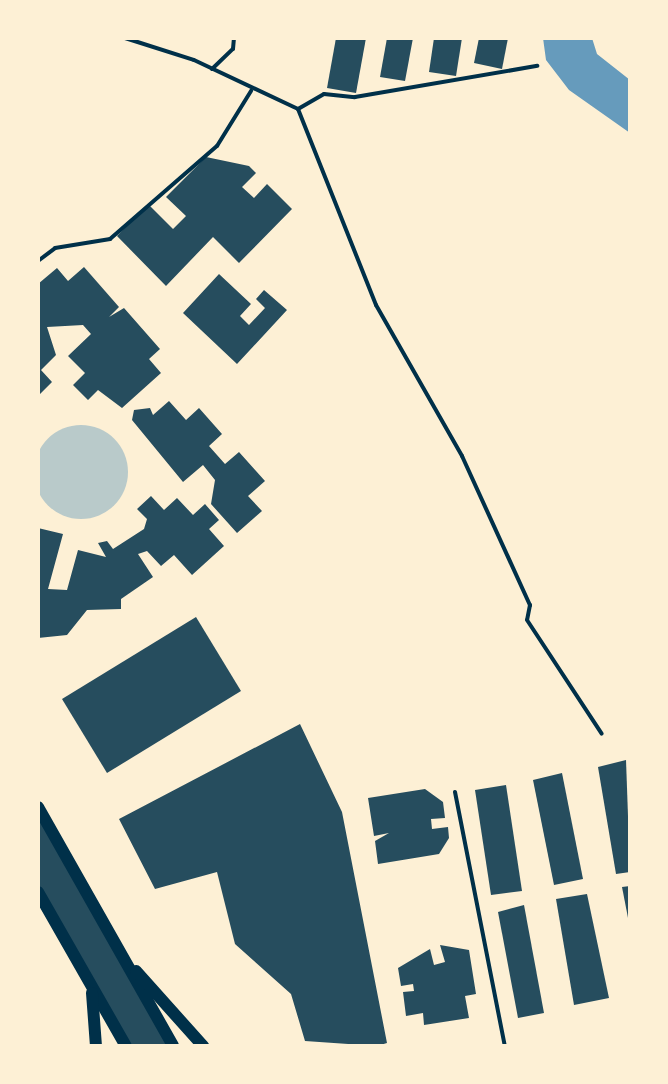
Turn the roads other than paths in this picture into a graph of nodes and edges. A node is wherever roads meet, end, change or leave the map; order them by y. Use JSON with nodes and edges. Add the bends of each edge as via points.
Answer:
{"nodes":[{"id":1,"x":125,"y":38,"type":"edge"},
{"id":2,"x":234,"y":38,"type":"edge"},
{"id":3,"x":537,"y":66,"type":"dead end"},
{"id":4,"x":212,"y":69,"type":"junction"},
{"id":5,"x":251,"y":91,"type":"junction"},
{"id":6,"x":298,"y":109,"type":"junction"},
{"id":7,"x":38,"y":261,"type":"edge"},
{"id":8,"x":602,"y":734,"type":"dead end"},
{"id":9,"x":455,"y":792,"type":"dead end"},
{"id":10,"x":38,"y":807,"type":"edge"},
{"id":11,"x":38,"y":892,"type":"edge"},
{"id":12,"x":120,"y":952,"type":"junction"},
{"id":13,"x":91,"y":985,"type":"junction"},
{"id":14,"x":96,"y":1046,"type":"edge"},
{"id":15,"x":126,"y":1046,"type":"edge"},
{"id":16,"x":173,"y":1046,"type":"edge"},
{"id":17,"x":203,"y":1046,"type":"edge"},
{"id":18,"x":505,"y":1046,"type":"edge"}],
"edges":[{"from":1,"to":4,"type":"lane"},
{"from":2,"to":4,"type":"lane","via":[[233,49]]},
{"from":3,"to":6,"type":"lane","via":[[355,97],[324,94]]},
{"from":4,"to":5,"type":"lane"},
{"from":5,"to":6,"type":"lane"},
{"from":5,"to":7,"type":"lane","via":[[217,146],[110,239],[55,248]]},
{"from":6,"to":8,"type":"lane","via":[[327,194],[376,305],[462,456],[530,605],[527,620]]},
{"from":9,"to":18,"type":"lane"},
{"from":10,"to":12,"type":"main road"},
{"from":11,"to":13,"type":"main road"},
{"from":12,"to":16,"type":"main road"},
{"from":12,"to":17,"type":"main road"},
{"from":13,"to":14,"type":"main road"},
{"from":13,"to":15,"type":"main road"}]}
